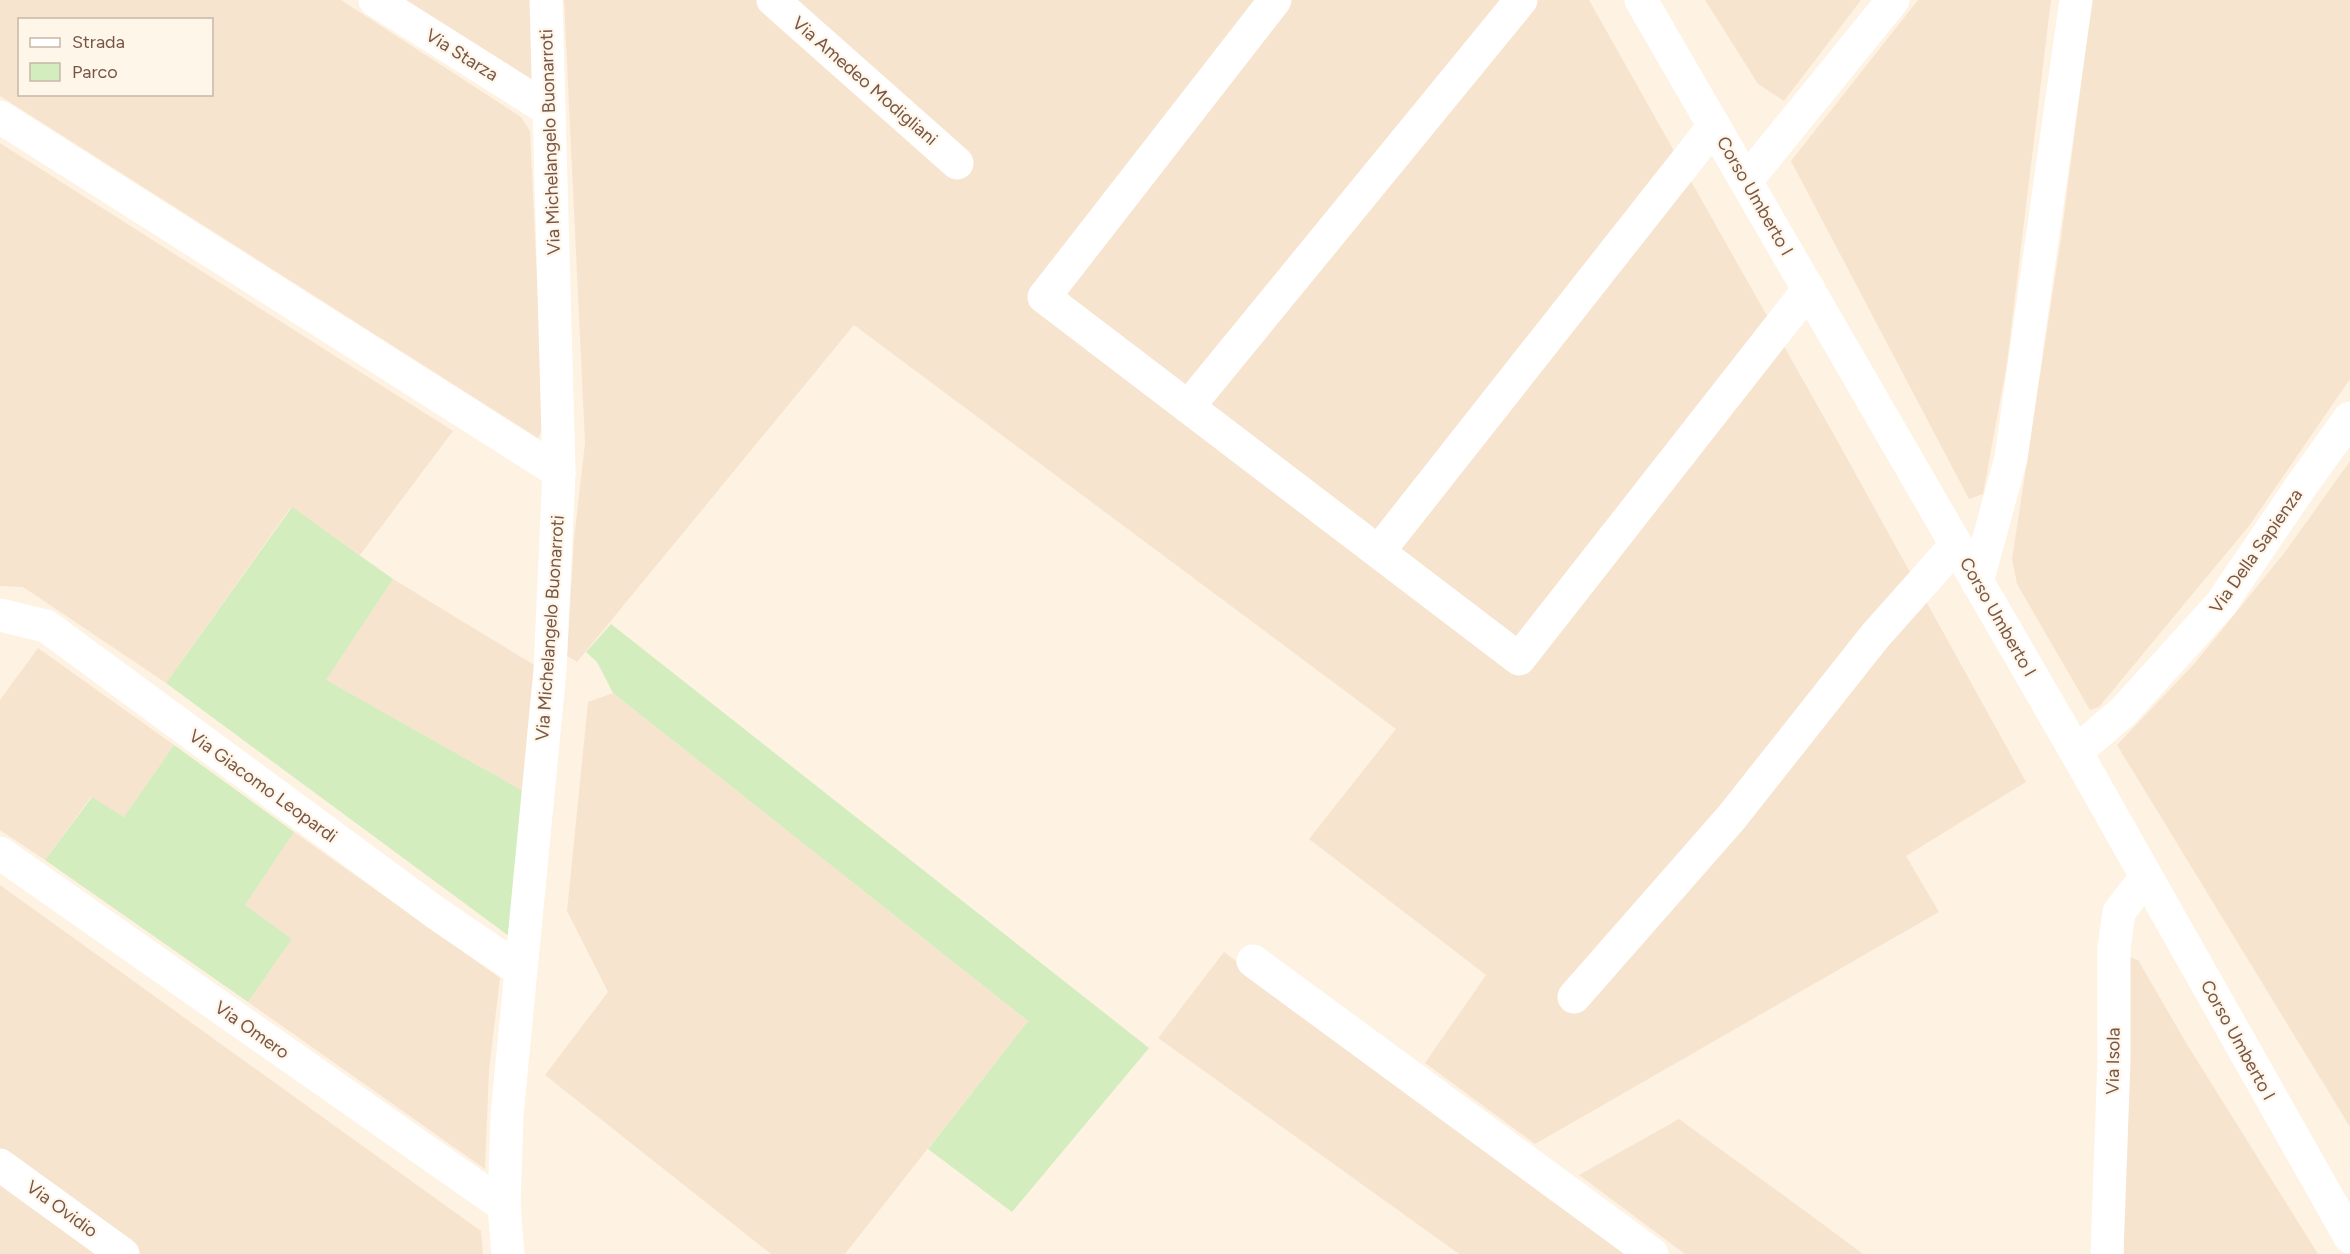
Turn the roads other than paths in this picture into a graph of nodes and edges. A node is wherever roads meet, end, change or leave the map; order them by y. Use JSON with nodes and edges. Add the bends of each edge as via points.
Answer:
{"nodes":[{"id":1,"x":375,"y":0,"type":"edge"},
{"id":2,"x":546,"y":0,"type":"edge"},
{"id":3,"x":773,"y":0,"type":"edge"},
{"id":4,"x":1275,"y":0,"type":"edge"},
{"id":5,"x":1521,"y":0,"type":"edge"},
{"id":6,"x":1641,"y":0,"type":"edge"},
{"id":7,"x":1893,"y":0,"type":"edge"},
{"id":8,"x":2076,"y":0,"type":"edge"},
{"id":9,"x":549,"y":110,"type":"junction"},
{"id":10,"x":0,"y":117,"type":"edge"},
{"id":11,"x":1714,"y":126,"type":"junction"},
{"id":12,"x":957,"y":163,"type":"dead end"},
{"id":13,"x":1746,"y":181,"type":"junction"},
{"id":14,"x":1809,"y":289,"type":"junction"},
{"id":15,"x":1188,"y":407,"type":"junction"},
{"id":16,"x":2350,"y":418,"type":"edge"},
{"id":17,"x":559,"y":472,"type":"junction"},
{"id":18,"x":1956,"y":545,"type":"junction"},
{"id":19,"x":1379,"y":551,"type":"junction"},
{"id":20,"x":1977,"y":582,"type":"junction"},
{"id":21,"x":5,"y":626,"type":"edge"},
{"id":22,"x":2076,"y":752,"type":"junction"},
{"id":23,"x":0,"y":853,"type":"edge"},
{"id":24,"x":2146,"y":877,"type":"junction"},
{"id":25,"x":1253,"y":961,"type":"dead end"},
{"id":26,"x":520,"y":970,"type":"junction"},
{"id":27,"x":1574,"y":997,"type":"dead end"},
{"id":28,"x":0,"y":1165,"type":"edge"},
{"id":29,"x":504,"y":1206,"type":"junction"},
{"id":30,"x":2349,"y":1233,"type":"edge"},
{"id":31,"x":123,"y":1254,"type":"edge"},
{"id":32,"x":508,"y":1254,"type":"edge"},
{"id":33,"x":1652,"y":1254,"type":"edge"},
{"id":34,"x":2107,"y":1254,"type":"edge"}],
"edges":[{"from":1,"to":9,"type":"street","name":"Via Starza"},
{"from":2,"to":9,"type":"street","name":"Via Michelangelo Buonarroti"},
{"from":3,"to":12,"type":"street","name":"Via Amedeo Modigliani"},
{"from":4,"to":15,"type":"street","via":[[1044,297]]},
{"from":5,"to":15,"type":"street"},
{"from":6,"to":11,"type":"street","name":"Corso Umberto I"},
{"from":7,"to":13,"type":"street"},
{"from":8,"to":20,"type":"street","via":[[2011,458]]},
{"from":9,"to":17,"type":"street","name":"Via Michelangelo Buonarroti"},
{"from":10,"to":17,"type":"street"},
{"from":11,"to":13,"type":"street","name":"Corso Umberto I"},
{"from":11,"to":19,"type":"street"},
{"from":13,"to":14,"type":"street","name":"Corso Umberto I"},
{"from":14,"to":18,"type":"street","name":"Corso Umberto I"},
{"from":14,"to":19,"type":"street","via":[[1519,659]]},
{"from":15,"to":19,"type":"street"},
{"from":16,"to":22,"type":"street","name":"Via Della Sapienza","via":[[2221,604],[2124,711]]},
{"from":17,"to":26,"type":"street","name":"Via Michelangelo Buonarroti","via":[[550,670]]},
{"from":18,"to":20,"type":"street","name":"Corso Umberto I"},
{"from":18,"to":27,"type":"street","via":[[1875,636],[1731,818]]},
{"from":20,"to":22,"type":"street","name":"Corso Umberto I"},
{"from":21,"to":26,"type":"street","name":"Via Giacomo Leopardi","via":[[46,626],[436,914]]},
{"from":22,"to":24,"type":"street","name":"Corso Umberto I"},
{"from":23,"to":29,"type":"street","name":"Via Omero"},
{"from":24,"to":30,"type":"street","name":"Corso Umberto I"},
{"from":24,"to":34,"type":"street","name":"Via Isola","via":[[2119,912],[2114,948]]},
{"from":25,"to":33,"type":"street"},
{"from":26,"to":29,"type":"street","name":"Via Michelangelo Buonarroti","via":[[507,1115]]},
{"from":28,"to":31,"type":"street","name":"Via Ovidio"},
{"from":29,"to":32,"type":"street","name":"Via Michelangelo Buonarroti"}]}
